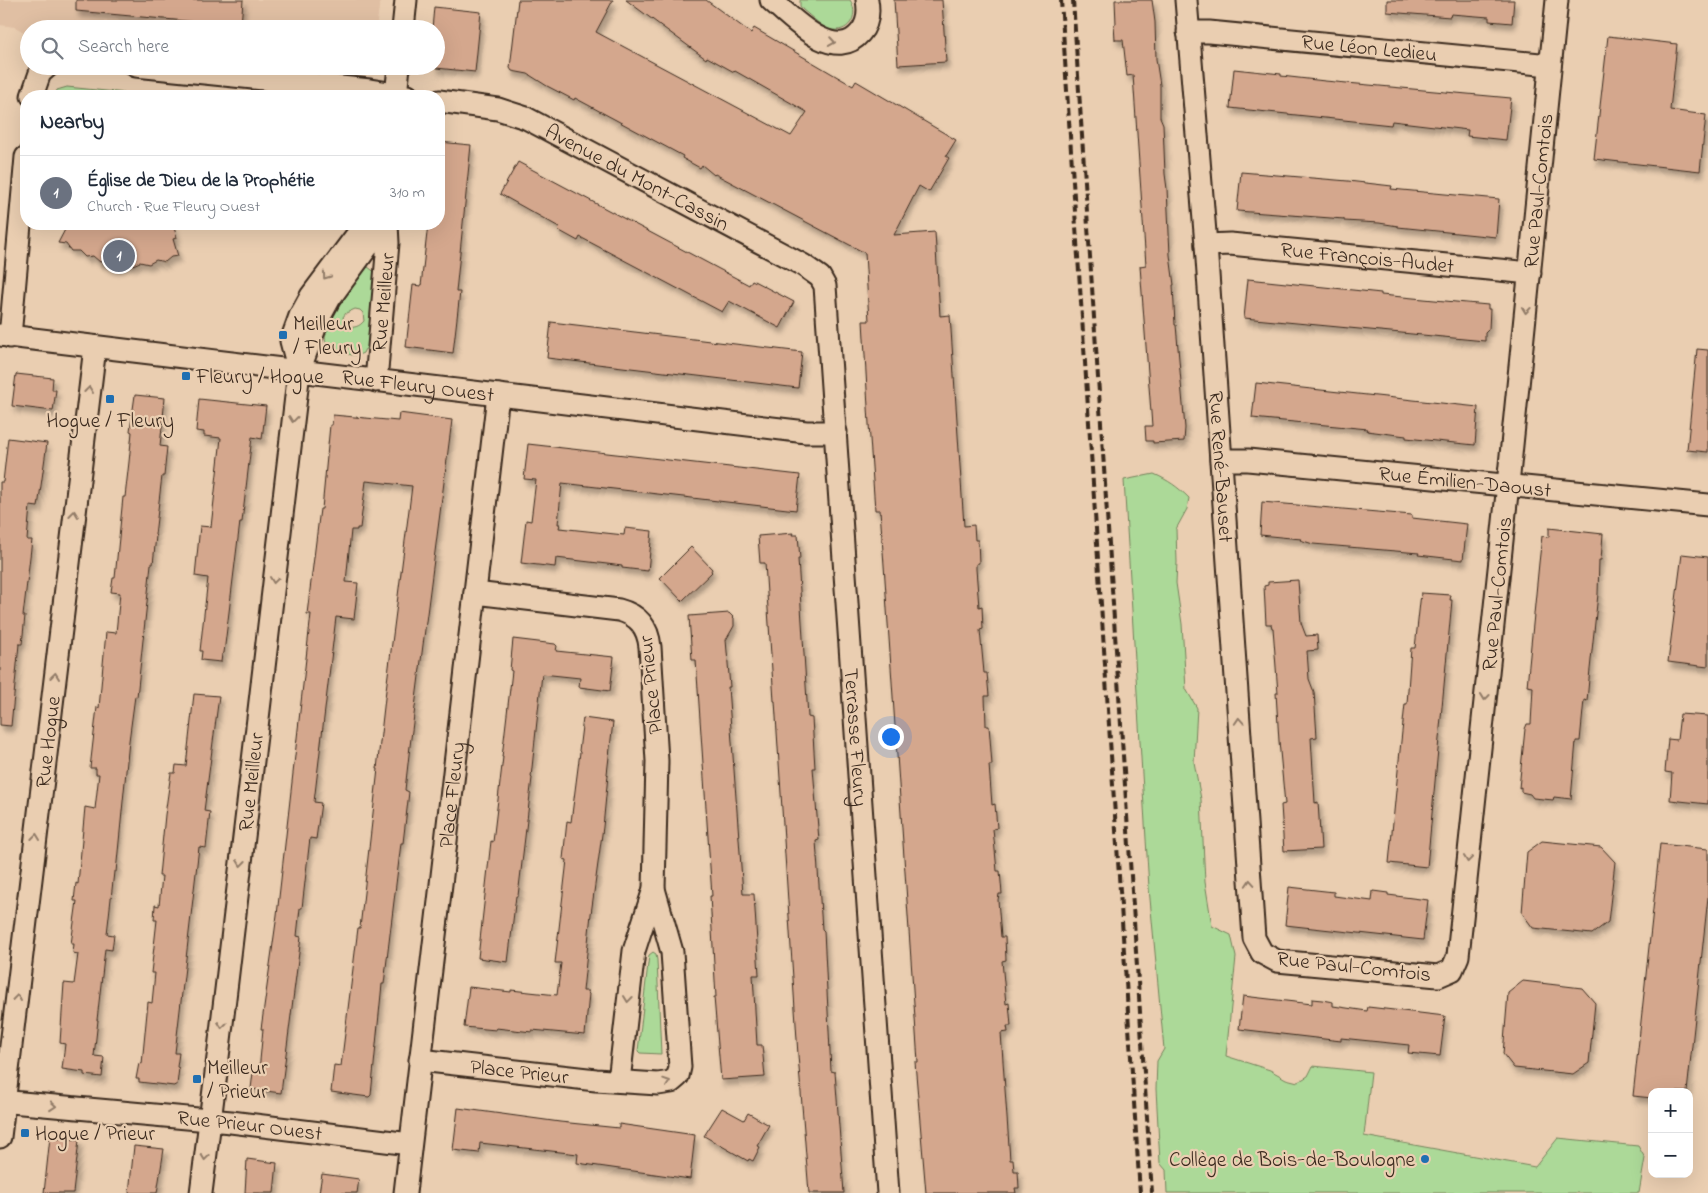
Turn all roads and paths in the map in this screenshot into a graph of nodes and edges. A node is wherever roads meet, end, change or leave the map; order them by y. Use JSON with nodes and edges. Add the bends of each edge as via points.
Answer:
{"nodes":[{"id":1,"x":406,"y":0,"type":"edge"},
{"id":2,"x":771,"y":0,"type":"edge"},
{"id":3,"x":867,"y":0,"type":"edge"},
{"id":4,"x":1186,"y":0,"type":"edge"},
{"id":5,"x":1557,"y":0,"type":"edge"},
{"id":6,"x":404,"y":20,"type":"edge"},
{"id":7,"x":1188,"y":32,"type":"junction"},
{"id":8,"x":1550,"y":65,"type":"junction"},
{"id":9,"x":39,"y":75,"type":"edge"},
{"id":10,"x":224,"y":75,"type":"edge"},
{"id":11,"x":399,"y":75,"type":"edge"},
{"id":12,"x":34,"y":90,"type":"edge"},
{"id":13,"x":370,"y":90,"type":"edge"},
{"id":14,"x":400,"y":90,"type":"edge"},
{"id":15,"x":445,"y":102,"type":"edge"},
{"id":16,"x":20,"y":208,"type":"edge"},
{"id":17,"x":360,"y":230,"type":"edge"},
{"id":18,"x":374,"y":230,"type":"edge"},
{"id":19,"x":387,"y":230,"type":"edge"},
{"id":20,"x":1206,"y":245,"type":"junction"},
{"id":21,"x":1530,"y":273,"type":"junction"},
{"id":22,"x":824,"y":283,"type":"joint"},
{"id":23,"x":5,"y":336,"type":"edge"},
{"id":24,"x":94,"y":347,"type":"junction"},
{"id":25,"x":298,"y":371,"type":"junction"},
{"id":26,"x":376,"y":380,"type":"junction"},
{"id":27,"x":498,"y":395,"type":"junction"},
{"id":28,"x":836,"y":432,"type":"junction"},
{"id":29,"x":1222,"y":460,"type":"junction"},
{"id":30,"x":1508,"y":485,"type":"junction"},
{"id":31,"x":1708,"y":504,"type":"edge"},
{"id":32,"x":475,"y":593,"type":"junction"},
{"id":33,"x":654,"y":889,"type":"junction"},
{"id":34,"x":1253,"y":932,"type":"joint"},
{"id":35,"x":420,"y":1060,"type":"junction"},
{"id":36,"x":619,"y":1081,"type":"junction"},
{"id":37,"x":2,"y":1101,"type":"edge"},
{"id":38,"x":210,"y":1120,"type":"junction"},
{"id":39,"x":0,"y":1138,"type":"edge"},
{"id":40,"x":410,"y":1144,"type":"junction"},
{"id":41,"x":201,"y":1193,"type":"edge"},
{"id":42,"x":405,"y":1193,"type":"edge"},
{"id":43,"x":888,"y":1193,"type":"edge"}],
"edges":[{"from":1,"to":6,"type":"street"},
{"from":2,"to":3,"type":"street","one_way":true,"via":[[811,33],[835,44],[850,41],[861,32],[868,17]]},
{"from":4,"to":7,"type":"street","name":"Rue René-Bauset"},
{"from":5,"to":8,"type":"street","name":"Rue Paul-Comtois"},
{"from":7,"to":8,"type":"street","name":"Rue Léon Ledieu"},
{"from":7,"to":20,"type":"street","name":"Rue René-Bauset"},
{"from":8,"to":21,"type":"street","name":"Rue Paul-Comtois"},
{"from":9,"to":12,"type":"street"},
{"from":10,"to":13,"type":"street"},
{"from":11,"to":14,"type":"street"},
{"from":15,"to":22,"type":"street","name":"Avenue du Mont-Cassin","via":[[498,109],[526,118],[803,265]]},
{"from":16,"to":23,"type":"street"},
{"from":17,"to":25,"type":"street","name":"Rue Meilleur","one_way":true,"via":[[300,316],[290,341]]},
{"from":18,"to":25,"type":"street","name":"Rue Meilleur","via":[[368,246],[320,315]]},
{"from":19,"to":26,"type":"street","name":"Rue Meilleur"},
{"from":20,"to":21,"type":"street","name":"Rue François-Audet","via":[[1230,244]]},
{"from":20,"to":29,"type":"street","name":"Rue René-Bauset"},
{"from":21,"to":30,"type":"street","name":"Rue Paul-Comtois","one_way":true},
{"from":22,"to":28,"type":"street","name":"Terrasse Fleury"},
{"from":23,"to":24,"type":"street","name":"Rue Fleury Ouest"},
{"from":24,"to":25,"type":"street","name":"Rue Fleury Ouest"},
{"from":37,"to":24,"type":"street","name":"Rue Hogue","one_way":true},
{"from":25,"to":26,"type":"street","name":"Rue Fleury Ouest"},
{"from":25,"to":38,"type":"street","name":"Rue Meilleur","one_way":true},
{"from":26,"to":27,"type":"street","name":"Rue Fleury Ouest"},
{"from":27,"to":28,"type":"street","name":"Rue Fleury Ouest","via":[[806,432]]},
{"from":27,"to":32,"type":"street","name":"Place Fleury"},
{"from":28,"to":43,"type":"street","name":"Terrasse Fleury"},
{"from":29,"to":30,"type":"street","name":"Rue Émilien-Daoust","via":[[1242,459]]},
{"from":34,"to":29,"type":"street","name":"Rue René-Bauset","one_way":true},
{"from":30,"to":31,"type":"street","name":"Rue Émilien-Daoust"},
{"from":30,"to":34,"type":"street","name":"Rue Paul-Comtois","one_way":true,"via":[[1455,966],[1438,976],[1277,961],[1262,952]]},
{"from":32,"to":33,"type":"street","name":"Place Prieur","via":[[619,610],[636,617],[644,626],[650,643],[657,761]]},
{"from":32,"to":35,"type":"street","name":"Place Fleury"},
{"from":33,"to":36,"type":"street","name":"Place Prieur","one_way":true,"via":[[634,951]]},
{"from":36,"to":33,"type":"street","name":"Place Prieur","one_way":true,"via":[[667,1084],[678,1076],[680,1067],[672,952]]},
{"from":35,"to":36,"type":"street","name":"Place Prieur"},
{"from":35,"to":40,"type":"street","name":"Place Fleury"},
{"from":37,"to":38,"type":"street","name":"Rue Prieur Ouest","one_way":true},
{"from":37,"to":39,"type":"street","name":"Rue Hogue"},
{"from":38,"to":40,"type":"street","name":"Rue Prieur Ouest"},
{"from":38,"to":41,"type":"street","name":"Rue Meilleur","one_way":true},
{"from":40,"to":42,"type":"street","name":"Place Fleury"}]}
